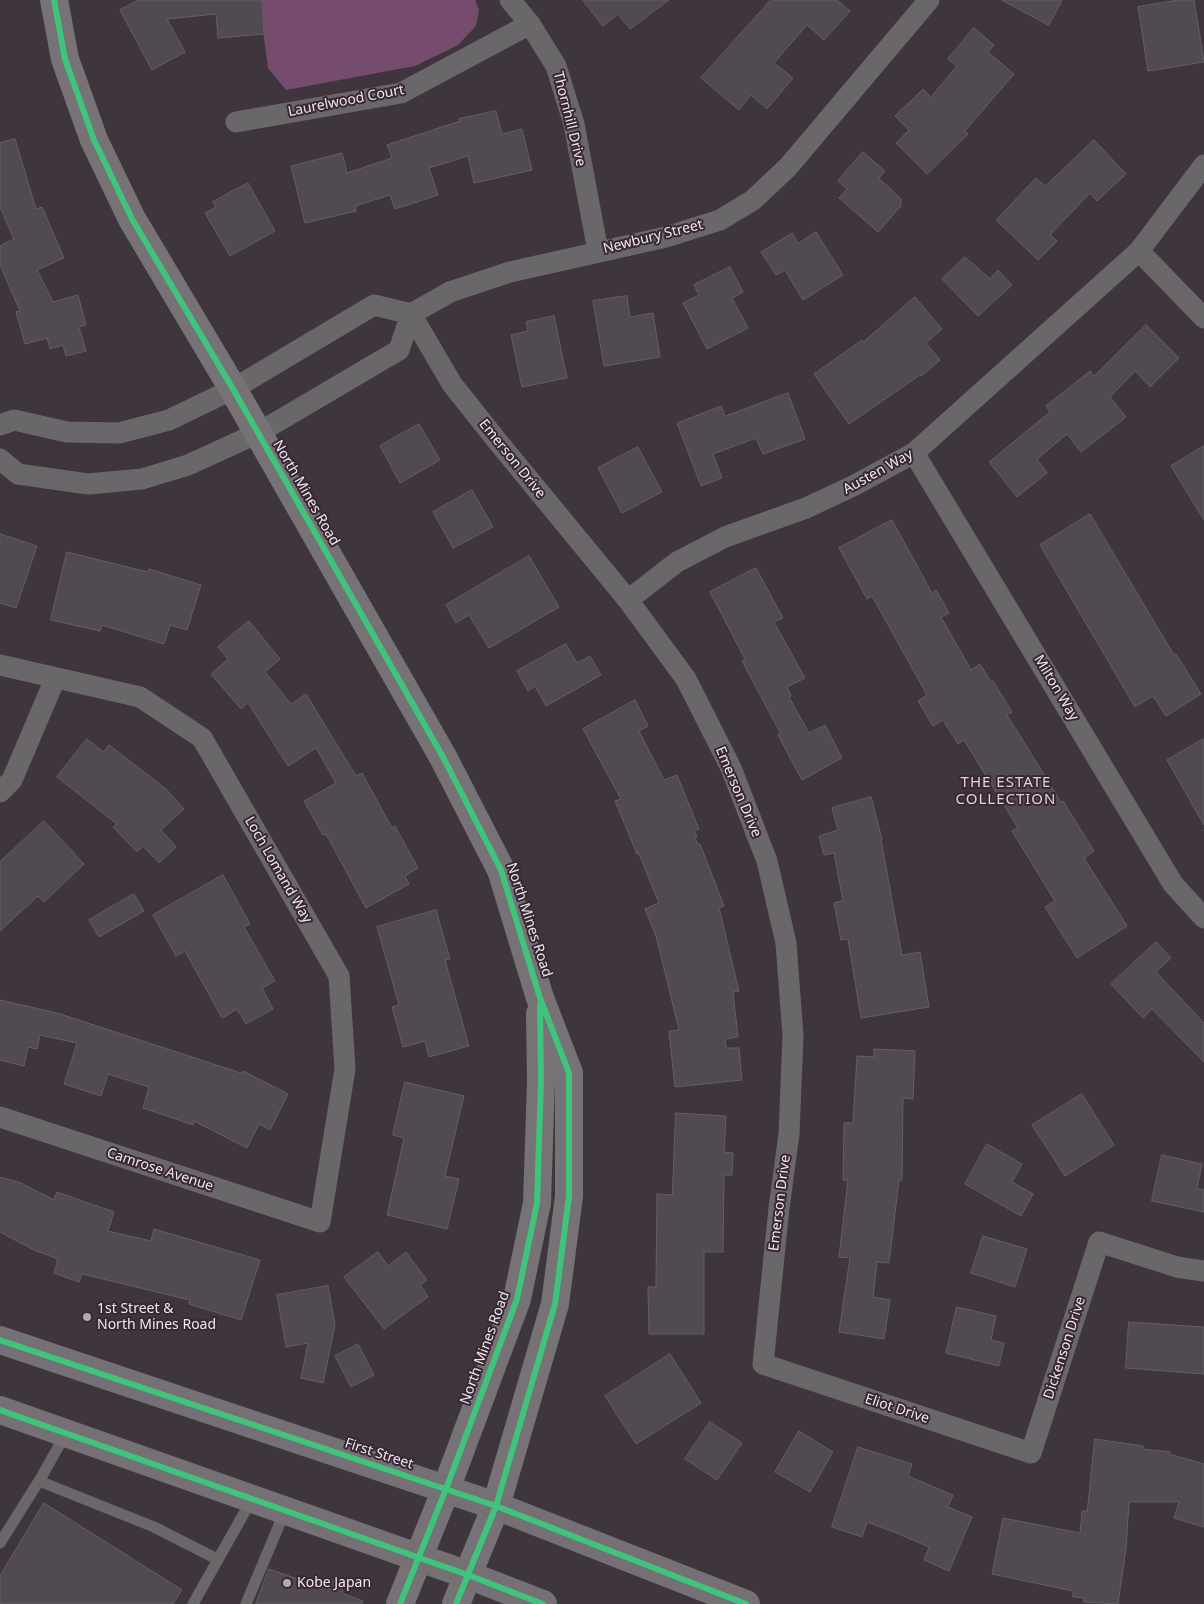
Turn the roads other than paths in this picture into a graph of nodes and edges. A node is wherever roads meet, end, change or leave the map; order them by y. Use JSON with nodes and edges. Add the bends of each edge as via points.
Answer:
{"nodes":[{"id":1,"x":54,"y":0,"type":"edge"},
{"id":2,"x":510,"y":0,"type":"edge"},
{"id":3,"x":929,"y":0,"type":"edge"},
{"id":4,"x":530,"y":24,"type":"junction"},
{"id":5,"x":236,"y":122,"type":"dead end"},
{"id":6,"x":1204,"y":165,"type":"edge"},
{"id":7,"x":598,"y":251,"type":"junction"},
{"id":8,"x":1139,"y":251,"type":"junction"},
{"id":9,"x":411,"y":314,"type":"junction"},
{"id":10,"x":1204,"y":318,"type":"edge"},
{"id":11,"x":233,"y":389,"type":"junction"},
{"id":12,"x":0,"y":425,"type":"edge"},
{"id":13,"x":258,"y":433,"type":"junction"},
{"id":14,"x":914,"y":453,"type":"junction"},
{"id":15,"x":0,"y":459,"type":"edge"},
{"id":16,"x":628,"y":600,"type":"junction"},
{"id":17,"x":0,"y":665,"type":"edge"},
{"id":18,"x":55,"y":679,"type":"junction"},
{"id":19,"x":0,"y":792,"type":"edge"},
{"id":20,"x":1204,"y":918,"type":"edge"},
{"id":21,"x":540,"y":998,"type":"junction"},
{"id":22,"x":0,"y":1118,"type":"edge"},
{"id":23,"x":320,"y":1222,"type":"joint"},
{"id":24,"x":1204,"y":1271,"type":"edge"},
{"id":25,"x":0,"y":1340,"type":"edge"},
{"id":26,"x":763,"y":1364,"type":"joint"},
{"id":27,"x":0,"y":1410,"type":"edge"},
{"id":28,"x":66,"y":1433,"type":"junction"},
{"id":29,"x":1031,"y":1453,"type":"joint"},
{"id":30,"x":39,"y":1481,"type":"junction"},
{"id":31,"x":446,"y":1489,"type":"junction"},
{"id":32,"x":252,"y":1499,"type":"junction"},
{"id":33,"x":496,"y":1506,"type":"junction"},
{"id":34,"x":285,"y":1511,"type":"junction"},
{"id":35,"x":0,"y":1543,"type":"edge"},
{"id":36,"x":418,"y":1558,"type":"junction"},
{"id":37,"x":217,"y":1560,"type":"junction"},
{"id":38,"x":468,"y":1575,"type":"junction"},
{"id":39,"x":192,"y":1604,"type":"edge"},
{"id":40,"x":246,"y":1604,"type":"edge"},
{"id":41,"x":400,"y":1604,"type":"edge"},
{"id":42,"x":456,"y":1604,"type":"edge"},
{"id":43,"x":543,"y":1604,"type":"edge"},
{"id":44,"x":746,"y":1604,"type":"edge"}],
"edges":[{"from":1,"to":11,"type":"main road","name":"North Mines Road","via":[[65,58],[94,140],[132,219]]},
{"from":2,"to":4,"type":"street","name":"Thornhill Drive"},
{"from":3,"to":7,"type":"street","name":"Newbury Street","via":[[788,167],[753,200],[720,220],[666,237]]},
{"from":4,"to":5,"type":"street","name":"Laurelwood Court","via":[[401,94]]},
{"from":4,"to":7,"type":"street","name":"Thornhill Drive","via":[[556,66],[571,116]]},
{"from":6,"to":8,"type":"street","name":"Austen Way"},
{"from":7,"to":9,"type":"street","name":"Newbury Street","via":[[502,275],[450,292]]},
{"from":8,"to":10,"type":"street"},
{"from":8,"to":14,"type":"street","name":"Austen Way"},
{"from":9,"to":11,"type":"street","via":[[374,304]]},
{"from":9,"to":13,"type":"street","via":[[399,350]]},
{"from":9,"to":16,"type":"street","name":"Emerson Drive","via":[[452,384]]},
{"from":11,"to":12,"type":"street","via":[[169,420],[119,433],[67,432],[14,420]]},
{"from":11,"to":13,"type":"main road","name":"North Mines Road"},
{"from":13,"to":15,"type":"street","via":[[188,465],[142,479],[88,484],[18,474]]},
{"from":13,"to":21,"type":"main road","name":"North Mines Road","via":[[443,757],[501,870]]},
{"from":14,"to":16,"type":"street","name":"Austen Way","via":[[806,508],[725,537],[676,562]]},
{"from":14,"to":20,"type":"street","name":"Milton Way","via":[[1173,884]]},
{"from":16,"to":26,"type":"street","name":"Emerson Drive","via":[[686,679],[731,768],[767,861],[786,943],[793,1036],[789,1134],[778,1208]]},
{"from":17,"to":18,"type":"street","name":"Loch Lomand Way"},
{"from":18,"to":19,"type":"street","via":[[12,780]]},
{"from":18,"to":23,"type":"street","name":"Loch Lomand Way","via":[[140,698],[202,738],[339,976],[345,1069]]},
{"from":21,"to":31,"type":"main road","name":"North Mines Road","via":[[537,1203],[517,1299]]},
{"from":21,"to":33,"type":"main road","name":"North Mines Road","via":[[569,1073],[569,1196],[555,1304]]},
{"from":22,"to":23,"type":"street","name":"Camrose Avenue"},
{"from":24,"to":29,"type":"street","name":"Dickenson Drive","via":[[1177,1267],[1099,1242]]},
{"from":25,"to":31,"type":"main road","name":"First Street"},
{"from":26,"to":29,"type":"street","name":"Eliot Drive"},
{"from":27,"to":28,"type":"main road"},
{"from":28,"to":30,"type":"lane"},
{"from":28,"to":32,"type":"main road"},
{"from":30,"to":35,"type":"lane"},
{"from":30,"to":37,"type":"lane","via":[[154,1526]]},
{"from":31,"to":33,"type":"main road","name":"First Street"},
{"from":31,"to":36,"type":"main road","name":"North Mines Road"},
{"from":32,"to":34,"type":"main road"},
{"from":32,"to":37,"type":"lane"},
{"from":33,"to":38,"type":"main road","name":"North Mines Road"},
{"from":33,"to":44,"type":"main road","name":"First Street"},
{"from":34,"to":36,"type":"main road"},
{"from":34,"to":40,"type":"lane"},
{"from":36,"to":38,"type":"main road"},
{"from":36,"to":41,"type":"main road","name":"North Mines Road"},
{"from":37,"to":39,"type":"lane"},
{"from":38,"to":42,"type":"main road","name":"North Mines Road"},
{"from":38,"to":43,"type":"main road"}]}
